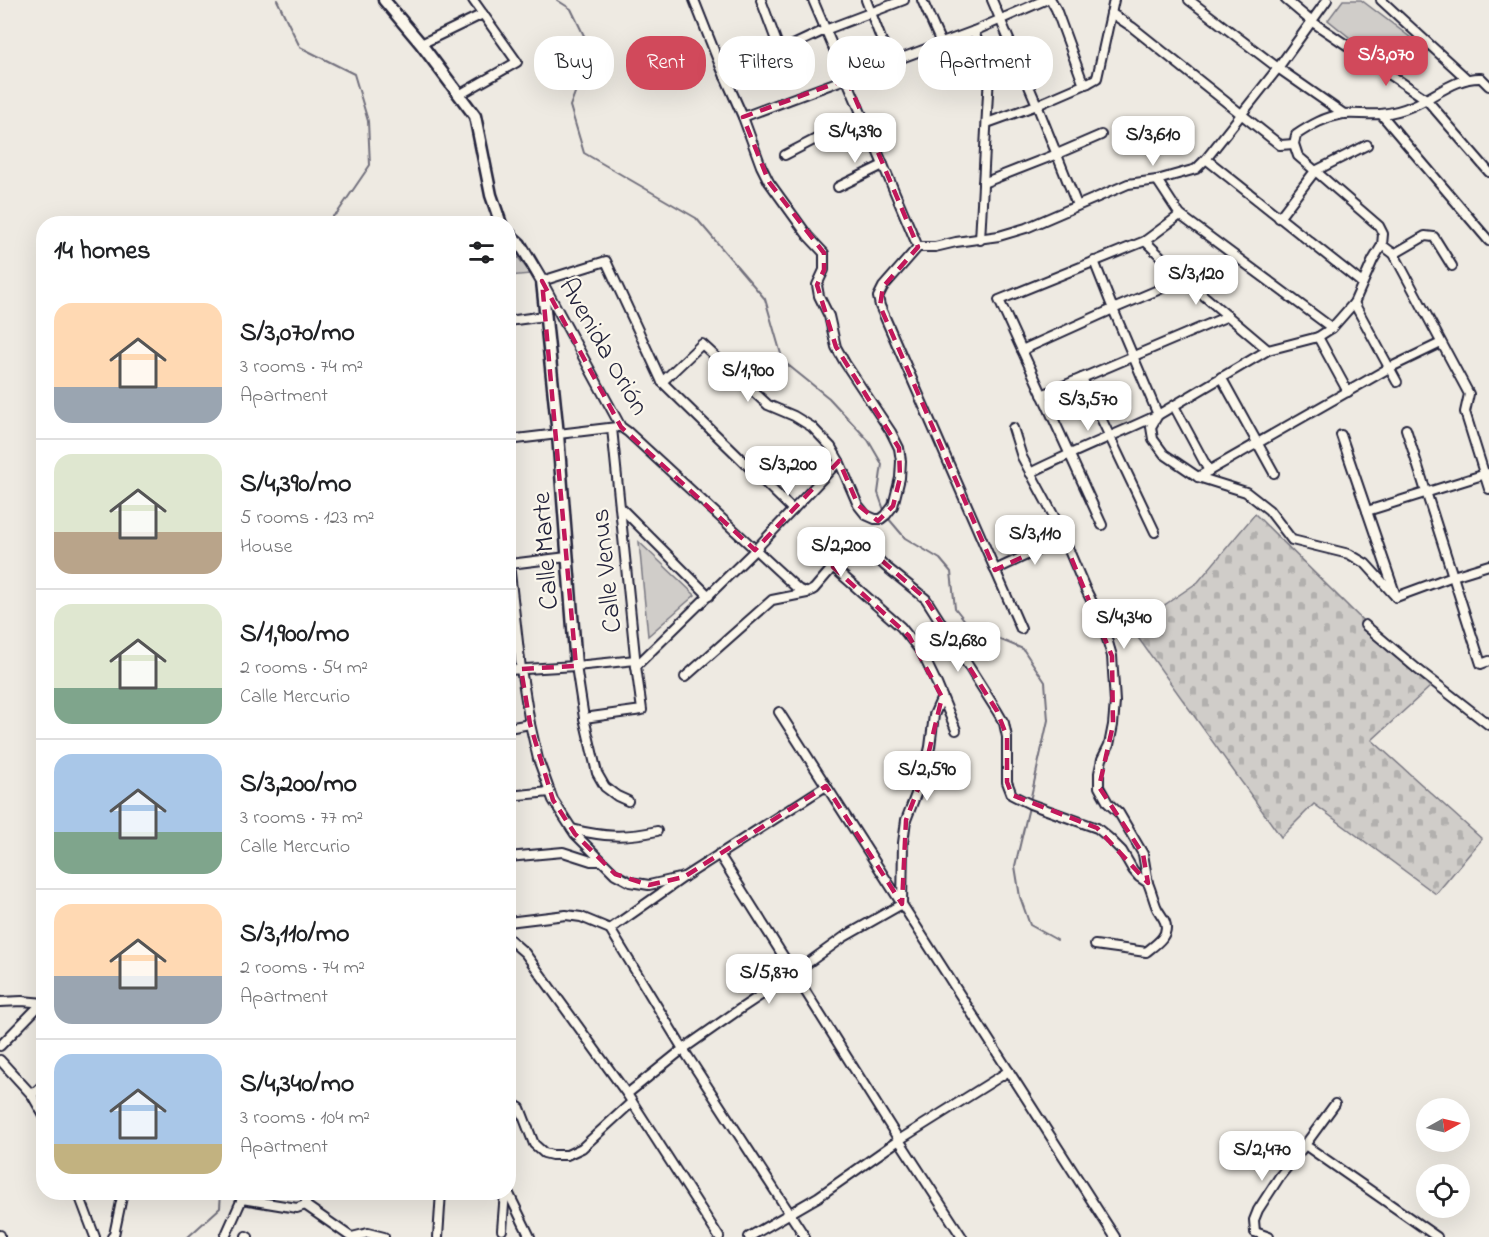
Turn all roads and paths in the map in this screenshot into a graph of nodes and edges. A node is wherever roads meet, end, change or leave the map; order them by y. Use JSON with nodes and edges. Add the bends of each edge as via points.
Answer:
{"nodes":[{"id":1,"x":384,"y":0,"type":"edge"},
{"id":2,"x":473,"y":0,"type":"edge"},
{"id":3,"x":694,"y":0,"type":"edge"},
{"id":4,"x":760,"y":0,"type":"edge"},
{"id":5,"x":813,"y":0,"type":"edge"},
{"id":6,"x":866,"y":0,"type":"edge"},
{"id":7,"x":904,"y":0,"type":"edge"},
{"id":8,"x":922,"y":0,"type":"edge"},
{"id":9,"x":992,"y":0,"type":"edge"},
{"id":10,"x":1045,"y":0,"type":"edge"},
{"id":11,"x":1051,"y":0,"type":"edge"},
{"id":12,"x":1114,"y":0,"type":"edge"},
{"id":13,"x":1189,"y":0,"type":"edge"},
{"id":14,"x":1286,"y":0,"type":"edge"},
{"id":15,"x":1327,"y":0,"type":"edge"},
{"id":16,"x":1381,"y":0,"type":"edge"},
{"id":17,"x":871,"y":12,"type":"junction"},
{"id":18,"x":1111,"y":13,"type":"junction"},
{"id":19,"x":483,"y":14,"type":"junction"},
{"id":20,"x":1000,"y":19,"type":"junction"},
{"id":21,"x":1311,"y":21,"type":"junction"},
{"id":22,"x":825,"y":30,"type":"junction"},
{"id":23,"x":974,"y":31,"type":"junction"},
{"id":24,"x":774,"y":36,"type":"edge"},
{"id":25,"x":812,"y":36,"type":"edge"},
{"id":26,"x":828,"y":36,"type":"edge"},
{"id":27,"x":880,"y":36,"type":"edge"},
{"id":28,"x":938,"y":36,"type":"edge"},
{"id":29,"x":960,"y":36,"type":"edge"},
{"id":30,"x":421,"y":44,"type":"junction"},
{"id":31,"x":718,"y":60,"type":"edge"},
{"id":32,"x":1278,"y":68,"type":"junction"},
{"id":33,"x":1467,"y":80,"type":"junction"},
{"id":34,"x":1089,"y":83,"type":"junction"},
{"id":35,"x":827,"y":86,"type":"edge"},
{"id":36,"x":1489,"y":86,"type":"edge"},
{"id":37,"x":731,"y":90,"type":"edge"},
{"id":38,"x":852,"y":90,"type":"edge"},
{"id":39,"x":459,"y":95,"type":"junction"},
{"id":40,"x":1426,"y":99,"type":"junction"},
{"id":41,"x":1037,"y":105,"type":"junction"},
{"id":42,"x":1241,"y":114,"type":"junction"},
{"id":43,"x":1344,"y":114,"type":"junction"},
{"id":44,"x":1381,"y":114,"type":"junction"},
{"id":45,"x":862,"y":115,"type":"junction"},
{"id":46,"x":743,"y":117,"type":"junction"},
{"id":47,"x":987,"y":123,"type":"junction"},
{"id":48,"x":1101,"y":135,"type":"dead end"},
{"id":49,"x":1294,"y":144,"type":"junction"},
{"id":50,"x":1367,"y":145,"type":"dead end"},
{"id":51,"x":1057,"y":154,"type":"junction"},
{"id":52,"x":785,"y":155,"type":"dead end"},
{"id":53,"x":1206,"y":159,"type":"junction"},
{"id":54,"x":883,"y":165,"type":"junction"},
{"id":55,"x":1315,"y":171,"type":"junction"},
{"id":56,"x":1489,"y":172,"type":"edge"},
{"id":57,"x":1156,"y":180,"type":"junction"},
{"id":58,"x":983,"y":183,"type":"junction"},
{"id":59,"x":838,"y":187,"type":"dead end"},
{"id":60,"x":1077,"y":205,"type":"junction"},
{"id":61,"x":1180,"y":215,"type":"junction"},
{"id":62,"x":498,"y":216,"type":"edge"},
{"id":63,"x":1279,"y":218,"type":"junction"},
{"id":64,"x":516,"y":240,"type":"edge"},
{"id":65,"x":980,"y":240,"type":"junction"},
{"id":66,"x":1144,"y":241,"type":"junction"},
{"id":67,"x":1489,"y":241,"type":"edge"},
{"id":68,"x":1382,"y":245,"type":"junction"},
{"id":69,"x":918,"y":248,"type":"junction"},
{"id":70,"x":1394,"y":254,"type":"junction"},
{"id":71,"x":1094,"y":261,"type":"junction"},
{"id":72,"x":1452,"y":266,"type":"dead end"},
{"id":73,"x":1184,"y":279,"type":"junction"},
{"id":74,"x":542,"y":281,"type":"junction"},
{"id":75,"x":1362,"y":284,"type":"junction"},
{"id":76,"x":1354,"y":303,"type":"junction"},
{"id":77,"x":1113,"y":309,"type":"junction"},
{"id":78,"x":546,"y":316,"type":"junction"},
{"id":79,"x":1228,"y":316,"type":"junction"},
{"id":80,"x":516,"y":320,"type":"edge"},
{"id":81,"x":1332,"y":328,"type":"junction"},
{"id":82,"x":1318,"y":337,"type":"junction"},
{"id":83,"x":1442,"y":343,"type":"junction"},
{"id":84,"x":1022,"y":350,"type":"junction"},
{"id":85,"x":1268,"y":350,"type":"junction"},
{"id":86,"x":1133,"y":356,"type":"junction"},
{"id":87,"x":1389,"y":368,"type":"junction"},
{"id":88,"x":1221,"y":377,"type":"junction"},
{"id":89,"x":1082,"y":378,"type":"junction"},
{"id":90,"x":662,"y":382,"type":"junction"},
{"id":91,"x":1397,"y":382,"type":"dead end"},
{"id":92,"x":1348,"y":392,"type":"junction"},
{"id":93,"x":1042,"y":395,"type":"junction"},
{"id":94,"x":1174,"y":406,"type":"junction"},
{"id":95,"x":1158,"y":415,"type":"junction"},
{"id":96,"x":621,"y":427,"type":"junction"},
{"id":97,"x":612,"y":428,"type":"junction"},
{"id":98,"x":1013,"y":428,"type":"dead end"},
{"id":99,"x":1406,"y":429,"type":"dead end"},
{"id":100,"x":558,"y":435,"type":"junction"},
{"id":101,"x":1341,"y":435,"type":"dead end"},
{"id":102,"x":1109,"y":437,"type":"junction"},
{"id":103,"x":516,"y":439,"type":"edge"},
{"id":104,"x":1258,"y":443,"type":"junction"},
{"id":105,"x":1069,"y":453,"type":"junction"},
{"id":106,"x":839,"y":461,"type":"junction"},
{"id":107,"x":1209,"y":471,"type":"junction"},
{"id":108,"x":1029,"y":473,"type":"junction"},
{"id":109,"x":1274,"y":473,"type":"dead end"},
{"id":110,"x":1487,"y":474,"type":"edge"},
{"id":111,"x":1198,"y":477,"type":"junction"},
{"id":112,"x":1489,"y":489,"type":"edge"},
{"id":113,"x":1427,"y":492,"type":"junction"},
{"id":114,"x":620,"y":507,"type":"junction"},
{"id":115,"x":793,"y":510,"type":"junction"},
{"id":116,"x":1367,"y":511,"type":"junction"},
{"id":117,"x":1102,"y":525,"type":"dead end"},
{"id":118,"x":1155,"y":532,"type":"dead end"},
{"id":119,"x":1063,"y":538,"type":"junction"},
{"id":120,"x":755,"y":550,"type":"junction"},
{"id":121,"x":567,"y":557,"type":"junction"},
{"id":122,"x":516,"y":563,"type":"edge"},
{"id":123,"x":1489,"y":565,"type":"edge"},
{"id":124,"x":833,"y":567,"type":"junction"},
{"id":125,"x":995,"y":570,"type":"junction"},
{"id":126,"x":1454,"y":576,"type":"junction"},
{"id":127,"x":807,"y":593,"type":"junction"},
{"id":128,"x":709,"y":596,"type":"junction"},
{"id":129,"x":1396,"y":597,"type":"junction"},
{"id":130,"x":1365,"y":625,"type":"dead end"},
{"id":131,"x":1021,"y":629,"type":"dead end"},
{"id":132,"x":516,"y":640,"type":"edge"},
{"id":133,"x":1489,"y":661,"type":"edge"},
{"id":134,"x":636,"y":663,"type":"junction"},
{"id":135,"x":576,"y":666,"type":"junction"},
{"id":136,"x":516,"y":669,"type":"edge"},
{"id":137,"x":521,"y":669,"type":"junction"},
{"id":138,"x":685,"y":678,"type":"dead end"},
{"id":139,"x":942,"y":697,"type":"junction"},
{"id":140,"x":779,"y":712,"type":"dead end"},
{"id":141,"x":584,"y":718,"type":"junction"},
{"id":142,"x":530,"y":724,"type":"junction"},
{"id":143,"x":1489,"y":725,"type":"edge"},
{"id":144,"x":516,"y":727,"type":"edge"},
{"id":145,"x":956,"y":730,"type":"dead end"},
{"id":146,"x":826,"y":786,"type":"junction"},
{"id":147,"x":550,"y":792,"type":"junction"},
{"id":148,"x":516,"y":795,"type":"edge"},
{"id":149,"x":628,"y":801,"type":"dead end"},
{"id":150,"x":572,"y":829,"type":"junction"},
{"id":151,"x":657,"y":831,"type":"dead end"},
{"id":152,"x":718,"y":854,"type":"junction"},
{"id":153,"x":516,"y":856,"type":"edge"},
{"id":154,"x":601,"y":861,"type":"junction"},
{"id":155,"x":684,"y":877,"type":"junction"},
{"id":156,"x":1148,"y":883,"type":"junction"},
{"id":157,"x":902,"y":904,"type":"junction"},
{"id":158,"x":516,"y":921,"type":"edge"},
{"id":159,"x":610,"y":929,"type":"junction"},
{"id":160,"x":516,"y":945,"type":"edge"},
{"id":161,"x":1095,"y":945,"type":"dead end"},
{"id":162,"x":794,"y":973,"type":"junction"},
{"id":163,"x":0,"y":1002,"type":"edge"},
{"id":164,"x":36,"y":1002,"type":"edge"},
{"id":165,"x":36,"y":1010,"type":"edge"},
{"id":166,"x":0,"y":1046,"type":"edge"},
{"id":167,"x":683,"y":1049,"type":"junction"},
{"id":168,"x":0,"y":1060,"type":"edge"},
{"id":169,"x":1009,"y":1071,"type":"junction"},
{"id":170,"x":36,"y":1091,"type":"edge"},
{"id":171,"x":627,"y":1094,"type":"junction"},
{"id":172,"x":32,"y":1095,"type":"junction"},
{"id":173,"x":36,"y":1102,"type":"edge"},
{"id":174,"x":632,"y":1102,"type":"junction"},
{"id":175,"x":1335,"y":1104,"type":"dead end"},
{"id":176,"x":516,"y":1105,"type":"edge"},
{"id":177,"x":899,"y":1140,"type":"junction"},
{"id":178,"x":1305,"y":1145,"type":"junction"},
{"id":179,"x":81,"y":1200,"type":"edge"},
{"id":180,"x":121,"y":1200,"type":"edge"},
{"id":181,"x":241,"y":1200,"type":"edge"},
{"id":182,"x":261,"y":1200,"type":"edge"},
{"id":183,"x":307,"y":1200,"type":"edge"},
{"id":184,"x":440,"y":1200,"type":"edge"},
{"id":185,"x":506,"y":1200,"type":"edge"},
{"id":186,"x":511,"y":1200,"type":"edge"},
{"id":187,"x":305,"y":1205,"type":"junction"},
{"id":188,"x":789,"y":1213,"type":"junction"},
{"id":189,"x":502,"y":1230,"type":"dead end"},
{"id":190,"x":1252,"y":1234,"type":"edge"},
{"id":191,"x":95,"y":1237,"type":"edge"},
{"id":192,"x":112,"y":1237,"type":"edge"},
{"id":193,"x":225,"y":1237,"type":"edge"},
{"id":194,"x":351,"y":1237,"type":"edge"},
{"id":195,"x":384,"y":1237,"type":"edge"},
{"id":196,"x":438,"y":1237,"type":"edge"},
{"id":197,"x":530,"y":1237,"type":"edge"},
{"id":198,"x":719,"y":1237,"type":"edge"},
{"id":199,"x":749,"y":1237,"type":"edge"},
{"id":200,"x":805,"y":1237,"type":"edge"},
{"id":201,"x":962,"y":1237,"type":"edge"},
{"id":202,"x":1114,"y":1237,"type":"edge"},
{"id":203,"x":1269,"y":1237,"type":"edge"},
{"id":204,"x":1437,"y":1237,"type":"edge"}],
"edges":[{"from":1,"to":30,"type":"street"},
{"from":2,"to":19,"type":"street"},
{"from":3,"to":31,"type":"street"},
{"from":4,"to":24,"type":"street"},
{"from":5,"to":22,"type":"street"},
{"from":6,"to":17,"type":"street"},
{"from":7,"to":17,"type":"street"},
{"from":8,"to":28,"type":"street"},
{"from":9,"to":20,"type":"street"},
{"from":10,"to":20,"type":"street"},
{"from":11,"to":34,"type":"street","via":[[1082,80]]},
{"from":12,"to":18,"type":"street"},
{"from":13,"to":32,"type":"street"},
{"from":14,"to":21,"type":"street"},
{"from":15,"to":21,"type":"street"},
{"from":16,"to":33,"type":"street"},
{"from":17,"to":22,"type":"street"},
{"from":17,"to":27,"type":"street"},
{"from":18,"to":34,"type":"street","via":[[1097,78]]},
{"from":18,"to":42,"type":"street"},
{"from":19,"to":30,"type":"street"},
{"from":19,"to":39,"type":"street","via":[[517,62]]},
{"from":20,"to":23,"type":"street"},
{"from":20,"to":41,"type":"street"},
{"from":21,"to":32,"type":"street"},
{"from":21,"to":40,"type":"street"},
{"from":22,"to":25,"type":"street"},
{"from":22,"to":26,"type":"street"},
{"from":23,"to":29,"type":"street"},
{"from":23,"to":47,"type":"street","via":[[989,75]]},
{"from":30,"to":39,"type":"street"},
{"from":32,"to":42,"type":"street"},
{"from":32,"to":43,"type":"street"},
{"from":33,"to":36,"type":"street","via":[[1481,78]]},
{"from":33,"to":40,"type":"street"},
{"from":34,"to":41,"type":"street"},
{"from":35,"to":46,"type":"street"},
{"from":37,"to":46,"type":"street"},
{"from":38,"to":45,"type":"street"},
{"from":39,"to":62,"type":"street","via":[[475,116]]},
{"from":40,"to":44,"type":"street"},
{"from":40,"to":56,"type":"street"},
{"from":41,"to":47,"type":"street"},
{"from":41,"to":51,"type":"street"},
{"from":42,"to":49,"type":"street","via":[[1280,145]]},
{"from":42,"to":53,"type":"street"},
{"from":43,"to":44,"type":"street"},
{"from":43,"to":49,"type":"street","via":[[1311,125],[1296,135]]},
{"from":44,"to":67,"type":"street"},
{"from":45,"to":52,"type":"street"},
{"from":45,"to":54,"type":"street"},
{"from":46,"to":106,"type":"street","via":[[769,182],[824,253],[824,270],[817,285],[836,347],[899,448],[900,478],[893,506],[881,519],[866,514],[858,505]]},
{"from":47,"to":58,"type":"street"},
{"from":48,"to":51,"type":"street"},
{"from":49,"to":55,"type":"street","via":[[1298,156]]},
{"from":50,"to":55,"type":"street"},
{"from":51,"to":58,"type":"street"},
{"from":51,"to":60,"type":"street"},
{"from":53,"to":57,"type":"street","via":[[1196,169]]},
{"from":53,"to":63,"type":"street"},
{"from":54,"to":59,"type":"street"},
{"from":54,"to":69,"type":"street"},
{"from":55,"to":63,"type":"street"},
{"from":55,"to":68,"type":"street","via":[[1378,226],[1383,234]]},
{"from":57,"to":60,"type":"street","via":[[1128,184]]},
{"from":57,"to":61,"type":"street"},
{"from":58,"to":65,"type":"street"},
{"from":60,"to":65,"type":"street","via":[[1026,228]]},
{"from":61,"to":66,"type":"street"},
{"from":61,"to":81,"type":"street"},
{"from":63,"to":75,"type":"street"},
{"from":64,"to":74,"type":"street","name":"Avenida Orión"},
{"from":65,"to":69,"type":"street"},
{"from":66,"to":71,"type":"street"},
{"from":66,"to":73,"type":"street"},
{"from":68,"to":70,"type":"street"},
{"from":68,"to":75,"type":"street"},
{"from":69,"to":125,"type":"street","via":[[883,287],[880,306]]},
{"from":70,"to":72,"type":"street","via":[[1431,236]]},
{"from":70,"to":83,"type":"street"},
{"from":71,"to":77,"type":"street"},
{"from":71,"to":84,"type":"street","via":[[999,300]]},
{"from":73,"to":77,"type":"street"},
{"from":73,"to":79,"type":"street"},
{"from":74,"to":78,"type":"street","name":"Calle Marte"},
{"from":74,"to":90,"type":"street","via":[[606,261]]},
{"from":74,"to":96,"type":"street","name":"Avenida Orión"},
{"from":75,"to":76,"type":"street"},
{"from":76,"to":81,"type":"street"},
{"from":76,"to":87,"type":"street"},
{"from":77,"to":84,"type":"street"},
{"from":77,"to":86,"type":"street"},
{"from":78,"to":80,"type":"street"},
{"from":78,"to":100,"type":"street","name":"Calle Marte"},
{"from":79,"to":85,"type":"street"},
{"from":79,"to":86,"type":"street"},
{"from":81,"to":82,"type":"street"},
{"from":82,"to":85,"type":"street"},
{"from":82,"to":92,"type":"street"},
{"from":83,"to":87,"type":"street"},
{"from":83,"to":110,"type":"street","via":[[1469,394],[1465,412]]},
{"from":84,"to":93,"type":"street"},
{"from":85,"to":88,"type":"street"},
{"from":86,"to":89,"type":"street"},
{"from":86,"to":95,"type":"street"},
{"from":87,"to":91,"type":"street"},
{"from":87,"to":92,"type":"street"},
{"from":88,"to":94,"type":"street"},
{"from":88,"to":104,"type":"street"},
{"from":89,"to":93,"type":"street"},
{"from":89,"to":102,"type":"street"},
{"from":90,"to":106,"type":"street","via":[[702,344],[768,405],[812,427]]},
{"from":90,"to":115,"type":"street"},
{"from":92,"to":104,"type":"street"},
{"from":93,"to":105,"type":"street"},
{"from":94,"to":95,"type":"street"},
{"from":94,"to":107,"type":"street"},
{"from":95,"to":102,"type":"street"},
{"from":95,"to":111,"type":"street","via":[[1151,427],[1153,440],[1164,454]]},
{"from":96,"to":97,"type":"street"},
{"from":96,"to":120,"type":"street","name":"Avenida Orión"},
{"from":97,"to":100,"type":"street"},
{"from":97,"to":114,"type":"street","name":"Calle Venus"},
{"from":98,"to":108,"type":"street"},
{"from":99,"to":113,"type":"street"},
{"from":100,"to":103,"type":"street"},
{"from":100,"to":121,"type":"street","name":"Calle Marte"},
{"from":101,"to":116,"type":"street"},
{"from":102,"to":105,"type":"street"},
{"from":102,"to":118,"type":"street"},
{"from":104,"to":107,"type":"street"},
{"from":104,"to":109,"type":"street"},
{"from":105,"to":108,"type":"street"},
{"from":105,"to":117,"type":"street"},
{"from":106,"to":115,"type":"street"},
{"from":107,"to":111,"type":"street"},
{"from":108,"to":119,"type":"street"},
{"from":110,"to":112,"type":"street"},
{"from":110,"to":113,"type":"street"},
{"from":111,"to":129,"type":"street","via":[[1246,492],[1269,510],[1292,540],[1349,554],[1366,564]]},
{"from":113,"to":116,"type":"street"},
{"from":113,"to":126,"type":"street"},
{"from":114,"to":128,"type":"street"},
{"from":114,"to":134,"type":"street","name":"Calle Venus"},
{"from":115,"to":120,"type":"street"},
{"from":116,"to":129,"type":"street"},
{"from":119,"to":125,"type":"street"},
{"from":119,"to":156,"type":"street","via":[[1098,614],[1112,656],[1113,725],[1102,759],[1099,787],[1143,854]]},
{"from":120,"to":127,"type":"street","name":"Avenida Orión","via":[[798,590]]},
{"from":120,"to":128,"type":"street"},
{"from":121,"to":122,"type":"street"},
{"from":121,"to":135,"type":"street","name":"Calle Marte"},
{"from":123,"to":126,"type":"street"},
{"from":124,"to":127,"type":"street"},
{"from":124,"to":139,"type":"street","via":[[909,636],[922,653]]},
{"from":124,"to":156,"type":"street","via":[[857,539],[926,600],[1004,723],[1007,782],[1012,795],[1097,828]]},
{"from":125,"to":131,"type":"street"},
{"from":126,"to":129,"type":"street"},
{"from":126,"to":133,"type":"street","via":[[1481,664]]},
{"from":127,"to":138,"type":"street","via":[[772,600]]},
{"from":128,"to":134,"type":"street"},
{"from":130,"to":143,"type":"street"},
{"from":132,"to":137,"type":"street"},
{"from":134,"to":135,"type":"street"},
{"from":134,"to":141,"type":"street","name":"Calle Venus","via":[[642,710]]},
{"from":135,"to":137,"type":"street"},
{"from":135,"to":141,"type":"street","name":"Calle Marte"},
{"from":136,"to":137,"type":"street"},
{"from":137,"to":142,"type":"street"},
{"from":139,"to":145,"type":"street"},
{"from":139,"to":157,"type":"street","via":[[934,716],[923,776],[906,820]]},
{"from":140,"to":146,"type":"street"},
{"from":141,"to":149,"type":"street","name":"Calle Marte","via":[[597,773],[605,787]]},
{"from":142,"to":144,"type":"street"},
{"from":142,"to":147,"type":"street"},
{"from":146,"to":152,"type":"street"},
{"from":146,"to":157,"type":"street"},
{"from":147,"to":148,"type":"street"},
{"from":147,"to":150,"type":"street"},
{"from":150,"to":151,"type":"street","via":[[619,837]]},
{"from":150,"to":154,"type":"street"},
{"from":152,"to":155,"type":"street"},
{"from":152,"to":162,"type":"street"},
{"from":153,"to":154,"type":"street","via":[[563,852]]},
{"from":154,"to":155,"type":"street","via":[[630,882],[649,885]]},
{"from":155,"to":159,"type":"street"},
{"from":156,"to":161,"type":"street","via":[[1165,921],[1167,930],[1163,936],[1146,952]]},
{"from":157,"to":162,"type":"street","via":[[844,937]]},
{"from":157,"to":169,"type":"street"},
{"from":158,"to":159,"type":"street","via":[[566,915]]},
{"from":159,"to":167,"type":"street"},
{"from":160,"to":171,"type":"street"},
{"from":162,"to":167,"type":"street"},
{"from":162,"to":177,"type":"street"},
{"from":163,"to":164,"type":"street"},
{"from":165,"to":166,"type":"street"},
{"from":167,"to":171,"type":"street"},
{"from":167,"to":188,"type":"street"},
{"from":168,"to":172,"type":"street"},
{"from":169,"to":177,"type":"street"},
{"from":169,"to":202,"type":"street"},
{"from":170,"to":172,"type":"street"},
{"from":171,"to":174,"type":"street"},
{"from":172,"to":173,"type":"street"},
{"from":174,"to":176,"type":"street","via":[[582,1148],[567,1155],[552,1155],[534,1144]]},
{"from":174,"to":198,"type":"street"},
{"from":175,"to":178,"type":"street"},
{"from":177,"to":188,"type":"street"},
{"from":177,"to":201,"type":"street"},
{"from":178,"to":190,"type":"street","via":[[1258,1210]]},
{"from":178,"to":204,"type":"street"},
{"from":179,"to":191,"type":"street"},
{"from":180,"to":192,"type":"street"},
{"from":181,"to":193,"type":"street"},
{"from":182,"to":187,"type":"street","via":[[297,1208]]},
{"from":183,"to":187,"type":"street"},
{"from":184,"to":196,"type":"street"},
{"from":185,"to":189,"type":"street"},
{"from":186,"to":197,"type":"street"},
{"from":187,"to":194,"type":"street"},
{"from":188,"to":199,"type":"street"},
{"from":188,"to":200,"type":"street"},
{"from":190,"to":203,"type":"street"},
{"from":194,"to":195,"type":"street","via":[[368,1233]]}]}
